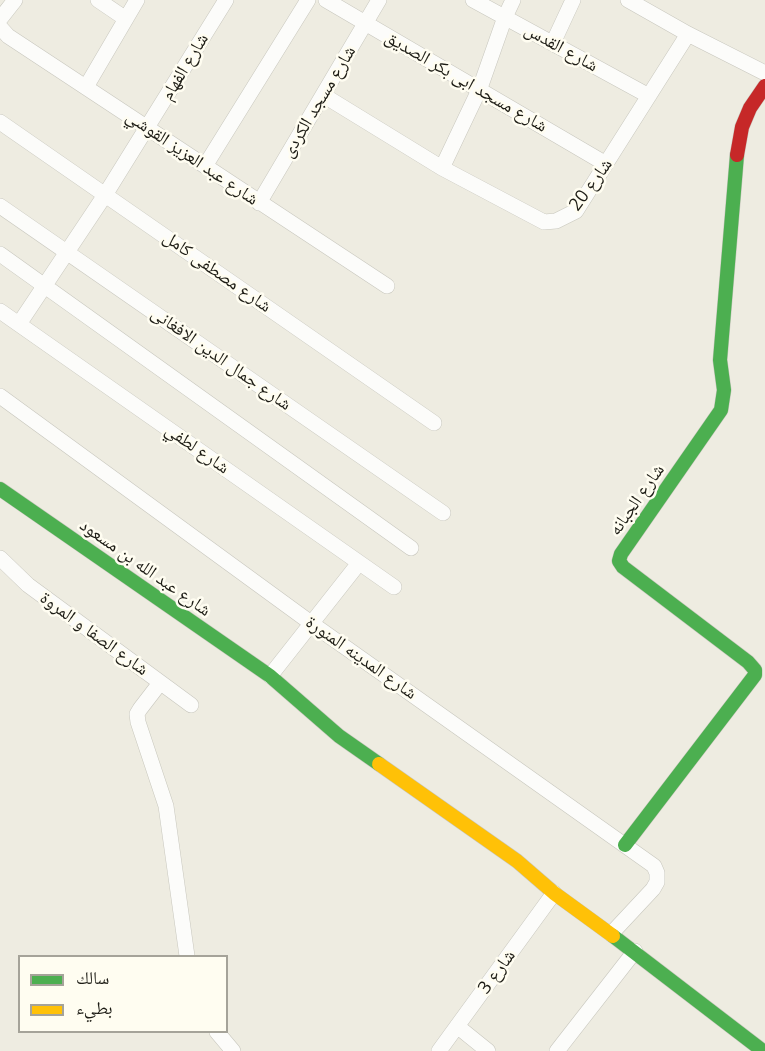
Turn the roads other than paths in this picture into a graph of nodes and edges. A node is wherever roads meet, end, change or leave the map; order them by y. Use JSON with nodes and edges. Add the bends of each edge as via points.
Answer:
{"nodes":[{"id":1,"x":15,"y":0,"type":"edge"},
{"id":2,"x":98,"y":0,"type":"edge"},
{"id":3,"x":137,"y":0,"type":"edge"},
{"id":4,"x":226,"y":0,"type":"edge"},
{"id":5,"x":308,"y":0,"type":"edge"},
{"id":6,"x":326,"y":0,"type":"edge"},
{"id":7,"x":379,"y":0,"type":"edge"},
{"id":8,"x":473,"y":0,"type":"edge"},
{"id":9,"x":513,"y":0,"type":"edge"},
{"id":10,"x":573,"y":0,"type":"edge"},
{"id":11,"x":628,"y":0,"type":"edge"},
{"id":12,"x":505,"y":17,"type":"junction"},
{"id":13,"x":0,"y":19,"type":"edge"},
{"id":14,"x":126,"y":19,"type":"junction"},
{"id":15,"x":366,"y":24,"type":"junction"},
{"id":16,"x":0,"y":27,"type":"edge"},
{"id":17,"x":688,"y":34,"type":"junction"},
{"id":18,"x":553,"y":43,"type":"junction"},
{"id":19,"x":765,"y":73,"type":"edge"},
{"id":20,"x":765,"y":86,"type":"edge"},
{"id":21,"x":86,"y":87,"type":"junction"},
{"id":22,"x":480,"y":88,"type":"junction"},
{"id":23,"x":323,"y":95,"type":"junction"},
{"id":24,"x":649,"y":96,"type":"junction"},
{"id":25,"x":0,"y":122,"type":"edge"},
{"id":26,"x":147,"y":128,"type":"junction"},
{"id":27,"x":606,"y":164,"type":"junction"},
{"id":28,"x":205,"y":166,"type":"junction"},
{"id":29,"x":442,"y":168,"type":"junction"},
{"id":30,"x":105,"y":195,"type":"junction"},
{"id":31,"x":259,"y":203,"type":"junction"},
{"id":32,"x":0,"y":206,"type":"edge"},
{"id":33,"x":67,"y":252,"type":"junction"},
{"id":34,"x":0,"y":254,"type":"edge"},
{"id":35,"x":44,"y":286,"type":"junction"},
{"id":36,"x":387,"y":286,"type":"dead end"},
{"id":37,"x":0,"y":311,"type":"edge"},
{"id":38,"x":19,"y":324,"type":"junction"},
{"id":39,"x":0,"y":396,"type":"edge"},
{"id":40,"x":434,"y":423,"type":"dead end"},
{"id":41,"x":0,"y":489,"type":"edge"},
{"id":42,"x":443,"y":513,"type":"dead end"},
{"id":43,"x":411,"y":548,"type":"dead end"},
{"id":44,"x":0,"y":558,"type":"edge"},
{"id":45,"x":359,"y":563,"type":"junction"},
{"id":46,"x":394,"y":587,"type":"dead end"},
{"id":47,"x":311,"y":623,"type":"junction"},
{"id":48,"x":270,"y":676,"type":"junction"},
{"id":49,"x":160,"y":683,"type":"junction"},
{"id":50,"x":191,"y":705,"type":"dead end"},
{"id":51,"x":625,"y":845,"type":"junction"},
{"id":52,"x":554,"y":893,"type":"junction"},
{"id":53,"x":611,"y":934,"type":"junction"},
{"id":54,"x":635,"y":951,"type":"junction"},
{"id":55,"x":187,"y":955,"type":"edge"},
{"id":56,"x":457,"y":1026,"type":"junction"},
{"id":57,"x":218,"y":1033,"type":"edge"},
{"id":58,"x":232,"y":1051,"type":"edge"},
{"id":59,"x":439,"y":1051,"type":"edge"},
{"id":60,"x":488,"y":1051,"type":"edge"},
{"id":61,"x":557,"y":1051,"type":"edge"},
{"id":62,"x":763,"y":1051,"type":"edge"}],
"edges":[{"from":1,"to":13,"type":"street"},
{"from":2,"to":14,"type":"street"},
{"from":3,"to":14,"type":"street"},
{"from":4,"to":26,"type":"street","name":"شارع الفهام"},
{"from":5,"to":28,"type":"street"},
{"from":6,"to":15,"type":"street","name":"شارع مسجد ابى بكر الصديق"},
{"from":7,"to":15,"type":"street","name":"شارع مسجد الكردى"},
{"from":8,"to":12,"type":"street","name":"شارع القدس"},
{"from":9,"to":12,"type":"street"},
{"from":10,"to":18,"type":"street"},
{"from":11,"to":17,"type":"street"},
{"from":12,"to":18,"type":"street","name":"شارع القدس"},
{"from":12,"to":22,"type":"street"},
{"from":14,"to":21,"type":"street"},
{"from":15,"to":22,"type":"street","name":"شارع مسجد ابى بكر الصديق"},
{"from":15,"to":23,"type":"street","name":"شارع مسجد الكردى"},
{"from":16,"to":21,"type":"street","name":"شارع عبد العزيز القوشي"},
{"from":17,"to":19,"type":"street"},
{"from":17,"to":24,"type":"street","name":"شارع 20"},
{"from":18,"to":24,"type":"street","name":"شارع القدس"},
{"from":20,"to":51,"type":"street","name":"شارع الجبانه","via":[[750,108],[738,146],[720,360],[724,390],[721,410],[619,561],[748,662],[755,675]]},
{"from":21,"to":26,"type":"street","name":"شارع عبد العزيز القوشي"},
{"from":22,"to":27,"type":"street","name":"شارع مسجد ابى بكر الصديق"},
{"from":22,"to":29,"type":"street"},
{"from":23,"to":29,"type":"street","name":"شارع 20"},
{"from":23,"to":31,"type":"street","name":"شارع مسجد الكردى"},
{"from":24,"to":27,"type":"street","name":"شارع 20"},
{"from":25,"to":30,"type":"street","name":"شارع مصطفى كامل"},
{"from":26,"to":28,"type":"street","name":"شارع عبد العزيز القوشي"},
{"from":26,"to":30,"type":"street","name":"شارع الفهام"},
{"from":27,"to":29,"type":"street","name":"شارع 20","via":[[576,211],[544,222]]},
{"from":28,"to":31,"type":"street","name":"شارع عبد العزيز القوشي"},
{"from":30,"to":33,"type":"street","name":"شارع الفهام"},
{"from":30,"to":40,"type":"street","name":"شارع مصطفى كامل"},
{"from":31,"to":36,"type":"street","name":"شارع عبد العزيز القوشي"},
{"from":32,"to":33,"type":"street","name":"شارع جمال الدين الافغانى"},
{"from":33,"to":35,"type":"street","name":"شارع الفهام"},
{"from":33,"to":42,"type":"street","name":"شارع جمال الدين الافغانى"},
{"from":34,"to":35,"type":"street"},
{"from":35,"to":38,"type":"street","name":"شارع الفهام"},
{"from":35,"to":43,"type":"street"},
{"from":37,"to":38,"type":"street","name":"شارع لطفي"},
{"from":38,"to":45,"type":"street","name":"شارع لطفي"},
{"from":39,"to":47,"type":"street","name":"شارع المدينه المنورة"},
{"from":41,"to":48,"type":"street","name":"شارع عبد الله بن مسعود"},
{"from":44,"to":49,"type":"street","name":"شارع الصفا و المروة","via":[[28,585]]},
{"from":45,"to":46,"type":"street","name":"شارع لطفي"},
{"from":45,"to":47,"type":"street"},
{"from":47,"to":48,"type":"street"},
{"from":47,"to":51,"type":"street","name":"شارع المدينه المنورة"},
{"from":48,"to":52,"type":"street","name":"شارع عبد الله بن مسعود","via":[[339,736],[517,861]]},
{"from":49,"to":50,"type":"street","name":"شارع الصفا و المروة"},
{"from":49,"to":55,"type":"street","via":[[137,714],[166,806]]},
{"from":51,"to":53,"type":"street","name":"شارع المدينه المنورة","via":[[654,866],[657,882]]},
{"from":52,"to":53,"type":"street","name":"شارع عبد الله بن مسعود"},
{"from":52,"to":56,"type":"street","name":"شارع 3"},
{"from":53,"to":54,"type":"street","name":"شارع عبد الله بن مسعود"},
{"from":54,"to":61,"type":"street"},
{"from":54,"to":62,"type":"street","name":"شارع عبد الله بن مسعود"},
{"from":56,"to":59,"type":"street","name":"شارع 3"},
{"from":56,"to":60,"type":"street"},
{"from":57,"to":58,"type":"street"}]}
